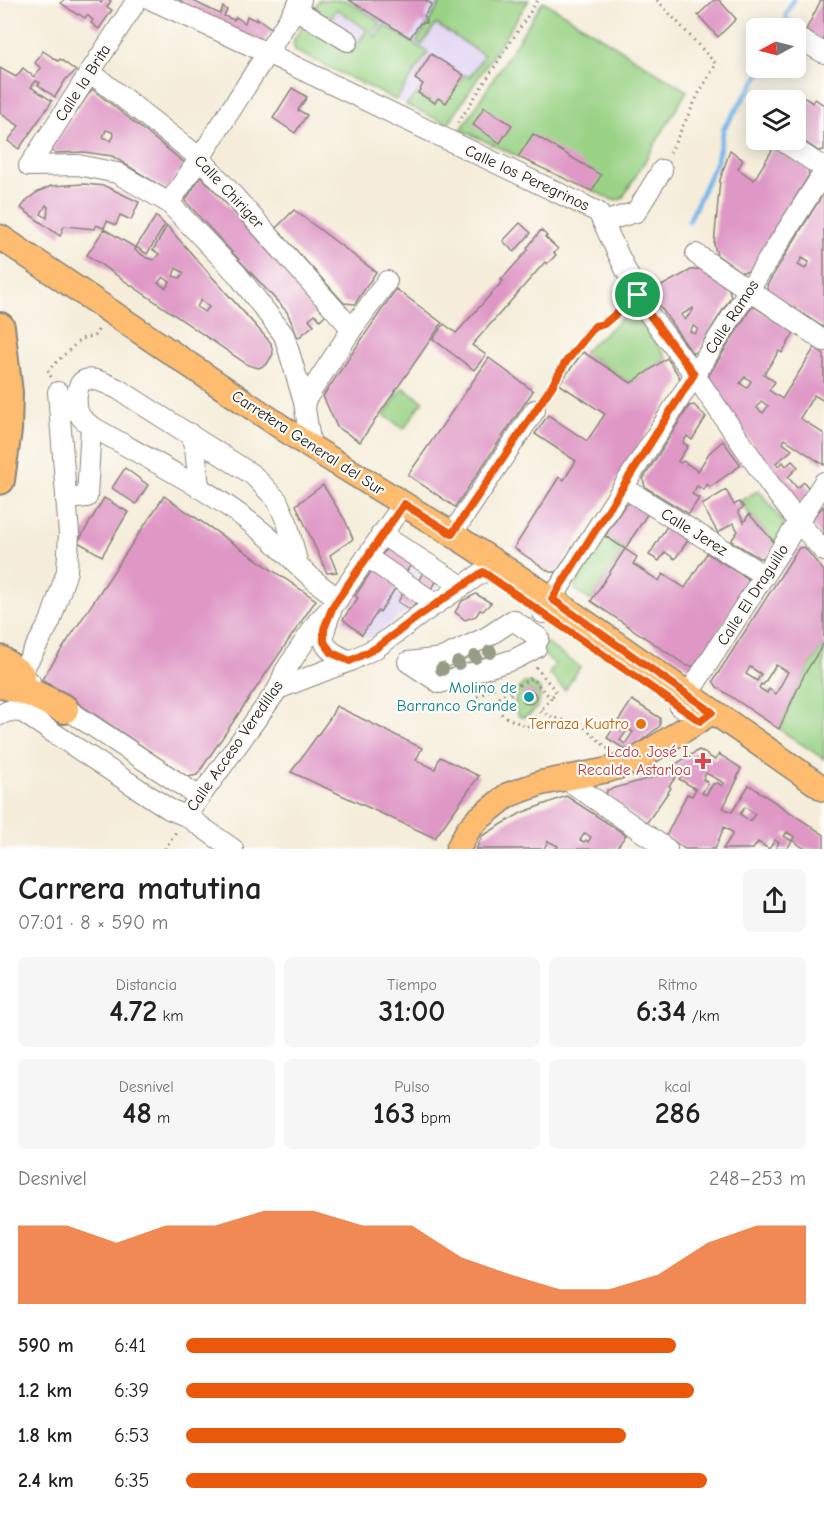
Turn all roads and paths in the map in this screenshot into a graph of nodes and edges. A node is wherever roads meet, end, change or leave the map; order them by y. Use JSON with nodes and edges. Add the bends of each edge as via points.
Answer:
{"nodes":[{"id":1,"x":137,"y":0,"type":"edge"},
{"id":2,"x":152,"y":0,"type":"edge"},
{"id":3,"x":538,"y":0,"type":"edge"},
{"id":4,"x":657,"y":0,"type":"edge"},
{"id":5,"x":298,"y":5,"type":"edge"},
{"id":6,"x":348,"y":41,"type":"dead end"},
{"id":7,"x":806,"y":43,"type":"edge"},
{"id":8,"x":267,"y":53,"type":"junction"},
{"id":9,"x":824,"y":54,"type":"edge"},
{"id":10,"x":90,"y":72,"type":"junction"},
{"id":11,"x":447,"y":140,"type":"junction"},
{"id":12,"x":795,"y":150,"type":"edge"},
{"id":13,"x":200,"y":158,"type":"junction"},
{"id":14,"x":662,"y":170,"type":"joint"},
{"id":15,"x":824,"y":170,"type":"edge"},
{"id":16,"x":169,"y":202,"type":"junction"},
{"id":17,"x":603,"y":222,"type":"junction"},
{"id":18,"x":0,"y":237,"type":"edge"},
{"id":19,"x":696,"y":254,"type":"dead end"},
{"id":20,"x":0,"y":256,"type":"edge"},
{"id":21,"x":387,"y":281,"type":"dead end"},
{"id":22,"x":749,"y":291,"type":"junction"},
{"id":23,"x":638,"y":295,"type":"junction"},
{"id":24,"x":0,"y":327,"type":"edge"},
{"id":25,"x":109,"y":329,"type":"junction"},
{"id":26,"x":352,"y":329,"type":"junction"},
{"id":27,"x":824,"y":341,"type":"edge"},
{"id":28,"x":694,"y":374,"type":"junction"},
{"id":29,"x":58,"y":392,"type":"joint"},
{"id":30,"x":304,"y":402,"type":"junction"},
{"id":31,"x":535,"y":410,"type":"joint"},
{"id":32,"x":91,"y":426,"type":"junction"},
{"id":33,"x":189,"y":433,"type":"junction"},
{"id":34,"x":311,"y":447,"type":"junction"},
{"id":35,"x":0,"y":480,"type":"edge"},
{"id":36,"x":824,"y":482,"type":"edge"},
{"id":37,"x":199,"y":487,"type":"junction"},
{"id":38,"x":623,"y":487,"type":"junction"},
{"id":39,"x":66,"y":499,"type":"junction"},
{"id":40,"x":393,"y":518,"type":"junction"},
{"id":41,"x":799,"y":524,"type":"junction"},
{"id":42,"x":452,"y":534,"type":"junction"},
{"id":43,"x":824,"y":551,"type":"edge"},
{"id":44,"x":367,"y":557,"type":"junction"},
{"id":45,"x":298,"y":565,"type":"junction"},
{"id":46,"x":487,"y":565,"type":"junction"},
{"id":47,"x":765,"y":576,"type":"junction"},
{"id":48,"x":462,"y":586,"type":"junction"},
{"id":49,"x":336,"y":602,"type":"junction"},
{"id":50,"x":436,"y":603,"type":"junction"},
{"id":51,"x":548,"y":606,"type":"junction"},
{"id":52,"x":350,"y":661,"type":"junction"},
{"id":53,"x":7,"y":673,"type":"edge"},
{"id":54,"x":544,"y":677,"type":"dead end"},
{"id":55,"x":505,"y":682,"type":"dead end"},
{"id":56,"x":440,"y":683,"type":"joint"},
{"id":57,"x":520,"y":683,"type":"junction"},
{"id":58,"x":278,"y":688,"type":"junction"},
{"id":59,"x":551,"y":698,"type":"junction"},
{"id":60,"x":684,"y":701,"type":"junction"},
{"id":61,"x":64,"y":708,"type":"joint"},
{"id":62,"x":541,"y":710,"type":"junction"},
{"id":63,"x":0,"y":715,"type":"edge"},
{"id":64,"x":706,"y":717,"type":"junction"},
{"id":65,"x":622,"y":765,"type":"junction"},
{"id":66,"x":563,"y":777,"type":"junction"},
{"id":67,"x":824,"y":789,"type":"edge"},
{"id":68,"x":198,"y":796,"type":"junction"},
{"id":69,"x":824,"y":807,"type":"edge"},
{"id":70,"x":186,"y":816,"type":"junction"},
{"id":71,"x":233,"y":849,"type":"edge"},
{"id":72,"x":458,"y":849,"type":"edge"},
{"id":73,"x":667,"y":849,"type":"edge"}],
"edges":[{"from":1,"to":10,"type":"street","name":"Calle la Brita"},
{"from":2,"to":8,"type":"street","name":"Calle los Peregrinos"},
{"from":3,"to":11,"type":"path"},
{"from":4,"to":14,"type":"path","via":[[716,64]]},
{"from":5,"to":6,"type":"street"},
{"from":5,"to":8,"type":"street"},
{"from":7,"to":9,"type":"street"},
{"from":8,"to":11,"type":"street","name":"Calle los Peregrinos"},
{"from":8,"to":13,"type":"street"},
{"from":10,"to":13,"type":"street","name":"Calle Chiriger"},
{"from":10,"to":16,"type":"street","name":"Calle la Brita","via":[[29,166],[78,165],[117,173]]},
{"from":11,"to":17,"type":"street","name":"Calle los Peregrinos","via":[[598,212]]},
{"from":12,"to":15,"type":"street"},
{"from":13,"to":16,"type":"street"},
{"from":13,"to":26,"type":"street","name":"Calle Chiriger"},
{"from":14,"to":17,"type":"street","via":[[636,212]]},
{"from":15,"to":22,"type":"street","name":"Calle Ramos"},
{"from":16,"to":30,"type":"street","via":[[237,274],[284,335]]},
{"from":17,"to":23,"type":"street","name":"Calle los Peregrinos"},
{"from":18,"to":25,"type":"main road","name":"Carretera General del Sur"},
{"from":19,"to":22,"type":"street"},
{"from":20,"to":25,"type":"main road","name":"Carretera General del Sur"},
{"from":21,"to":26,"type":"street"},
{"from":22,"to":27,"type":"street"},
{"from":22,"to":28,"type":"street","name":"Calle Ramos"},
{"from":23,"to":28,"type":"street","name":"Calle los Peregrinos"},
{"from":23,"to":31,"type":"path","via":[[604,324],[595,326]]},
{"from":24,"to":35,"type":"highway","via":[[8,393]]},
{"from":25,"to":29,"type":"path","via":[[81,339],[48,370]]},
{"from":25,"to":34,"type":"main road","name":"Carretera General del Sur"},
{"from":25,"to":40,"type":"main road","name":"Carretera General del Sur"},
{"from":26,"to":30,"type":"street"},
{"from":28,"to":38,"type":"street","name":"Calle Ramos"},
{"from":28,"to":41,"type":"street","name":"Calle los Peregrinos"},
{"from":29,"to":39,"type":"street"},
{"from":30,"to":34,"type":"street"},
{"from":31,"to":42,"type":"street"},
{"from":32,"to":33,"type":"street","via":[[78,411],[77,394],[85,380],[118,389]]},
{"from":32,"to":37,"type":"street"},
{"from":32,"to":39,"type":"street","via":[[87,497]]},
{"from":33,"to":37,"type":"street","via":[[195,447]]},
{"from":33,"to":45,"type":"street","via":[[254,475],[277,500]]},
{"from":34,"to":40,"type":"main road","name":"Carretera General del Sur"},
{"from":36,"to":41,"type":"street","name":"Calle El Draguillo"},
{"from":37,"to":45,"type":"street","via":[[266,535]]},
{"from":38,"to":47,"type":"street","name":"Calle Jerez"},
{"from":38,"to":51,"type":"street","name":"Calle Ramos"},
{"from":39,"to":53,"type":"street","via":[[67,571],[50,622]]},
{"from":40,"to":42,"type":"main road","name":"Carretera General del Sur"},
{"from":40,"to":44,"type":"street","name":"Calle Acceso Veredillas"},
{"from":40,"to":46,"type":"main road","name":"Carretera General del Sur"},
{"from":40,"to":48,"type":"street"},
{"from":41,"to":43,"type":"street","name":"Calle los Peregrinos"},
{"from":41,"to":47,"type":"street","name":"Calle El Draguillo"},
{"from":42,"to":46,"type":"main road","name":"Carretera General del Sur"},
{"from":44,"to":49,"type":"street","name":"Calle Acceso Veredillas"},
{"from":44,"to":50,"type":"street"},
{"from":45,"to":49,"type":"street"},
{"from":46,"to":48,"type":"street"},
{"from":46,"to":51,"type":"main road","name":"Carretera General del Sur"},
{"from":47,"to":60,"type":"street","name":"Calle El Draguillo"},
{"from":48,"to":50,"type":"street"},
{"from":49,"to":52,"type":"street","via":[[324,629],[324,642],[332,653]]},
{"from":49,"to":58,"type":"street","name":"Calle Acceso Veredillas","via":[[318,621]]},
{"from":50,"to":52,"type":"street","via":[[376,648]]},
{"from":51,"to":60,"type":"main road","name":"Carretera General del Sur"},
{"from":52,"to":58,"type":"street"},
{"from":53,"to":61,"type":"highway","via":[[31,693]]},
{"from":54,"to":59,"type":"path","via":[[556,692]]},
{"from":55,"to":57,"type":"path","via":[[474,698],[482,707]]},
{"from":56,"to":56,"type":"street","via":[[408,662],[442,658],[513,620],[539,638],[536,648],[515,658]]},
{"from":57,"to":59,"type":"path","via":[[531,678]]},
{"from":57,"to":62,"type":"path","via":[[501,706],[501,714],[526,727]]},
{"from":58,"to":68,"type":"street","name":"Calle Acceso Veredillas"},
{"from":59,"to":62,"type":"path"},
{"from":60,"to":64,"type":"main road","name":"Carretera General del Sur"},
{"from":61,"to":68,"type":"street"},
{"from":62,"to":65,"type":"path","via":[[548,716],[582,725]]},
{"from":63,"to":70,"type":"street","name":"Calle Acceso Veredillas","via":[[22,711],[169,809]]},
{"from":64,"to":65,"type":"main road"},
{"from":64,"to":67,"type":"main road","name":"Carretera General del Sur"},
{"from":64,"to":69,"type":"main road","name":"Carretera General del Sur"},
{"from":65,"to":66,"type":"main road"},
{"from":66,"to":72,"type":"main road","via":[[508,795],[477,820]]},
{"from":66,"to":73,"type":"street"},
{"from":68,"to":70,"type":"street","name":"Calle Acceso Veredillas"},
{"from":70,"to":71,"type":"street"}]}
